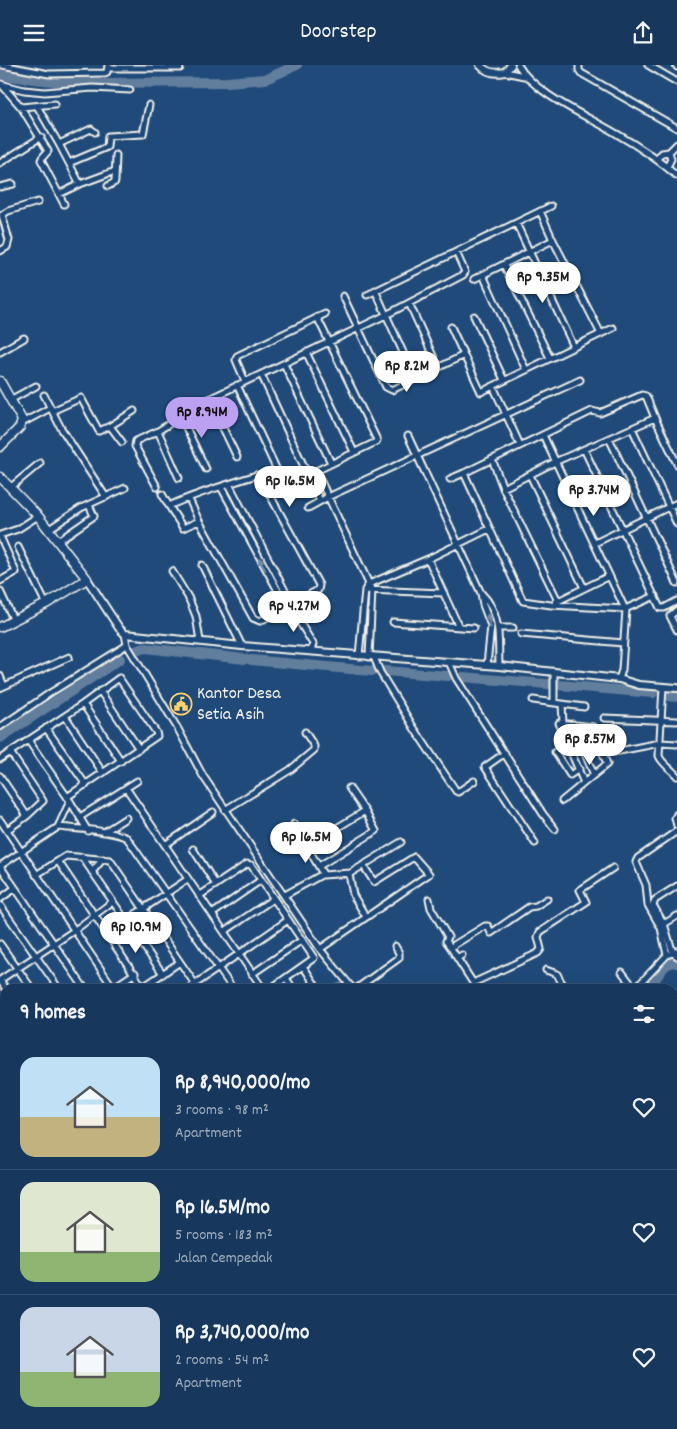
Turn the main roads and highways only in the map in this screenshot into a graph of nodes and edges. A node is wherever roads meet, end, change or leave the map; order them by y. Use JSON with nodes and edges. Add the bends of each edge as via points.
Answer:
{"nodes":[{"id":1,"x":0,"y":381,"type":"edge"},
{"id":2,"x":0,"y":447,"type":"edge"},
{"id":3,"x":0,"y":477,"type":"edge"},
{"id":4,"x":0,"y":627,"type":"edge"}],
"edges":[{"from":1,"to":2,"type":"main road","via":[[22,423]]},
{"from":3,"to":4,"type":"main road","via":[[38,516],[87,579]]}]}
